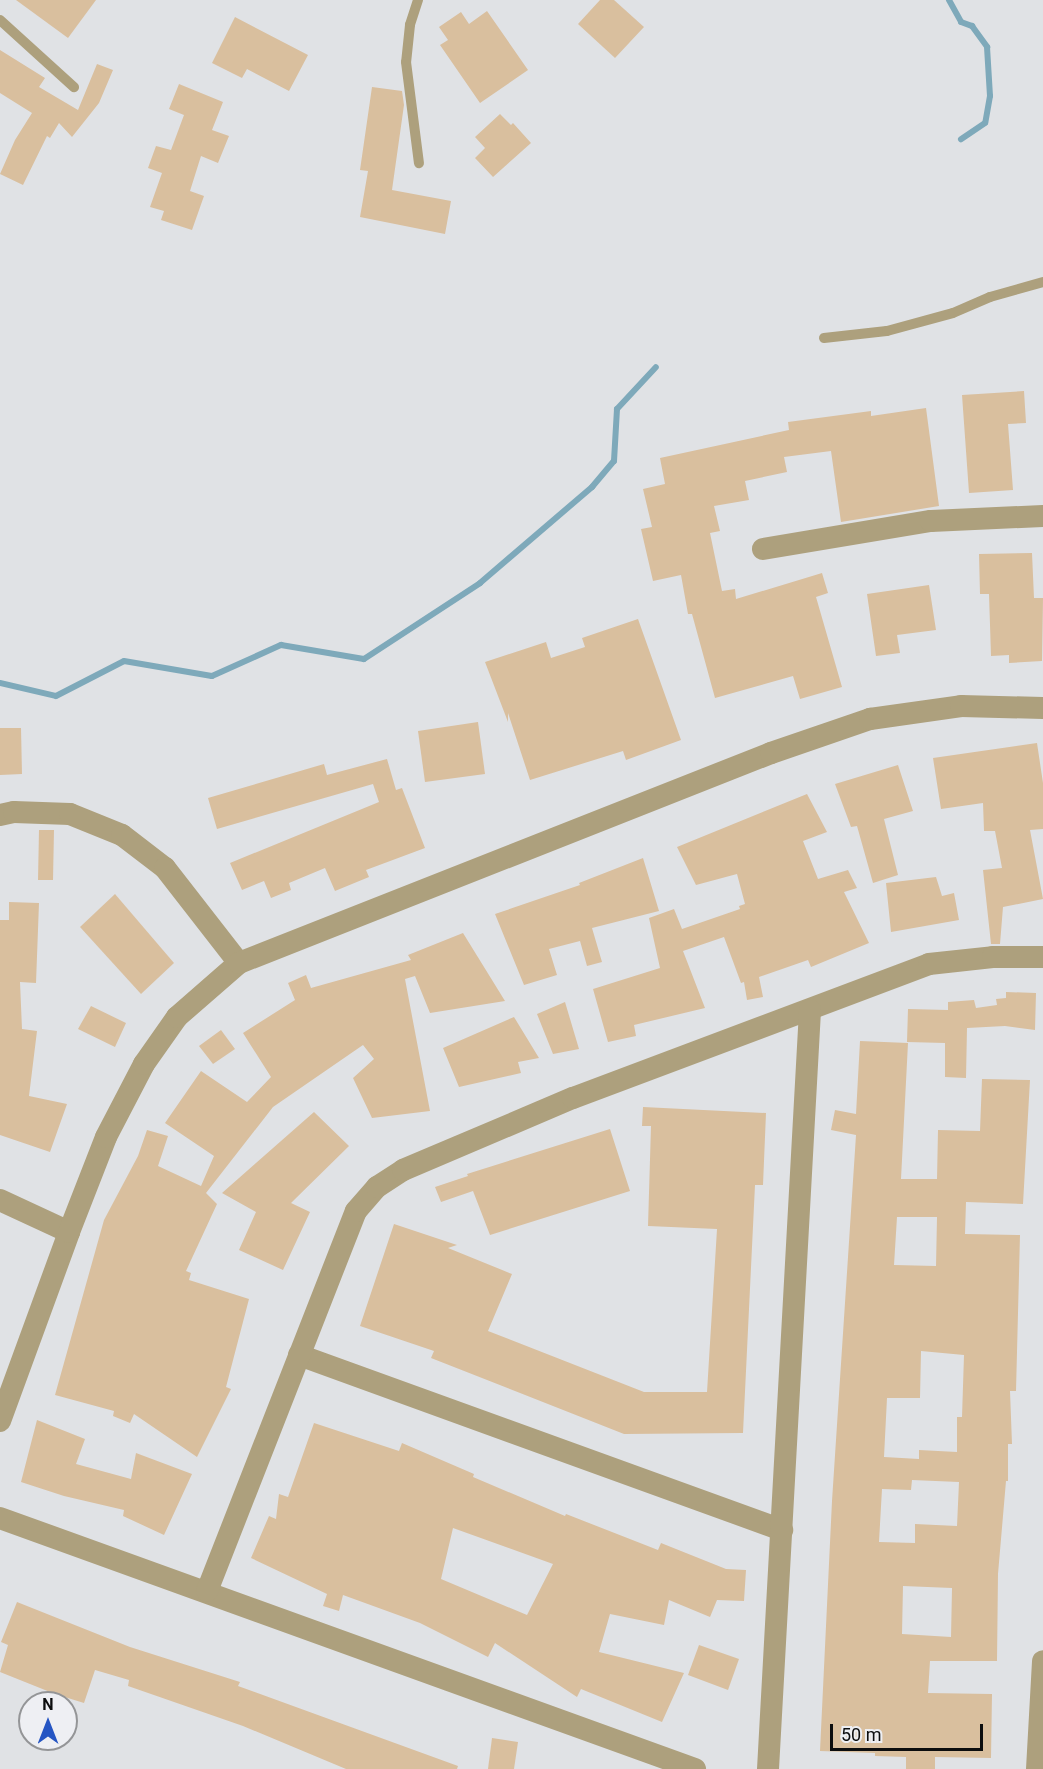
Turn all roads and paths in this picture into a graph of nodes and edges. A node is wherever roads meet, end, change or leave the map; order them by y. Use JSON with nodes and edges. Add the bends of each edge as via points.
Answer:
{"nodes":[{"id":1,"x":418,"y":0,"type":"edge"},
{"id":2,"x":0,"y":20,"type":"edge"},
{"id":3,"x":74,"y":87,"type":"dead end"},
{"id":4,"x":419,"y":163,"type":"dead end"},
{"id":5,"x":1043,"y":282,"type":"edge"},
{"id":6,"x":824,"y":338,"type":"dead end"},
{"id":7,"x":1043,"y":516,"type":"edge"},
{"id":8,"x":763,"y":549,"type":"dead end"},
{"id":9,"x":1043,"y":708,"type":"edge"},
{"id":10,"x":0,"y":815,"type":"edge"},
{"id":11,"x":1043,"y":957,"type":"edge"},
{"id":12,"x":239,"y":963,"type":"junction"},
{"id":13,"x":810,"y":1010,"type":"junction"},
{"id":14,"x":0,"y":1200,"type":"edge"},
{"id":15,"x":69,"y":1232,"type":"junction"},
{"id":16,"x":299,"y":1355,"type":"junction"},
{"id":17,"x":0,"y":1421,"type":"edge"},
{"id":18,"x":0,"y":1518,"type":"edge"},
{"id":19,"x":782,"y":1530,"type":"junction"},
{"id":20,"x":207,"y":1592,"type":"junction"},
{"id":21,"x":1043,"y":1661,"type":"edge"},
{"id":22,"x":695,"y":1769,"type":"edge"},
{"id":23,"x":768,"y":1769,"type":"edge"},
{"id":24,"x":1037,"y":1769,"type":"edge"}],
"edges":[{"from":1,"to":4,"type":"lane","via":[[405,62]]},
{"from":2,"to":3,"type":"lane"},
{"from":5,"to":6,"type":"lane","via":[[887,331]]},
{"from":7,"to":8,"type":"street","via":[[931,521]]},
{"from":9,"to":12,"type":"street","via":[[961,706],[870,719],[749,762]]},
{"from":10,"to":12,"type":"street","via":[[70,814],[122,835],[165,868]]},
{"from":11,"to":13,"type":"street","via":[[993,957],[929,964]]},
{"from":12,"to":15,"type":"street","via":[[177,1017],[144,1064],[106,1137]]},
{"from":13,"to":16,"type":"street","via":[[573,1098],[403,1170],[377,1188],[356,1211]]},
{"from":13,"to":19,"type":"street"},
{"from":14,"to":15,"type":"street"},
{"from":15,"to":17,"type":"street"},
{"from":16,"to":19,"type":"street"},
{"from":16,"to":20,"type":"street"},
{"from":18,"to":20,"type":"street"},
{"from":19,"to":23,"type":"street"},
{"from":20,"to":22,"type":"street"},
{"from":21,"to":24,"type":"street"}]}
